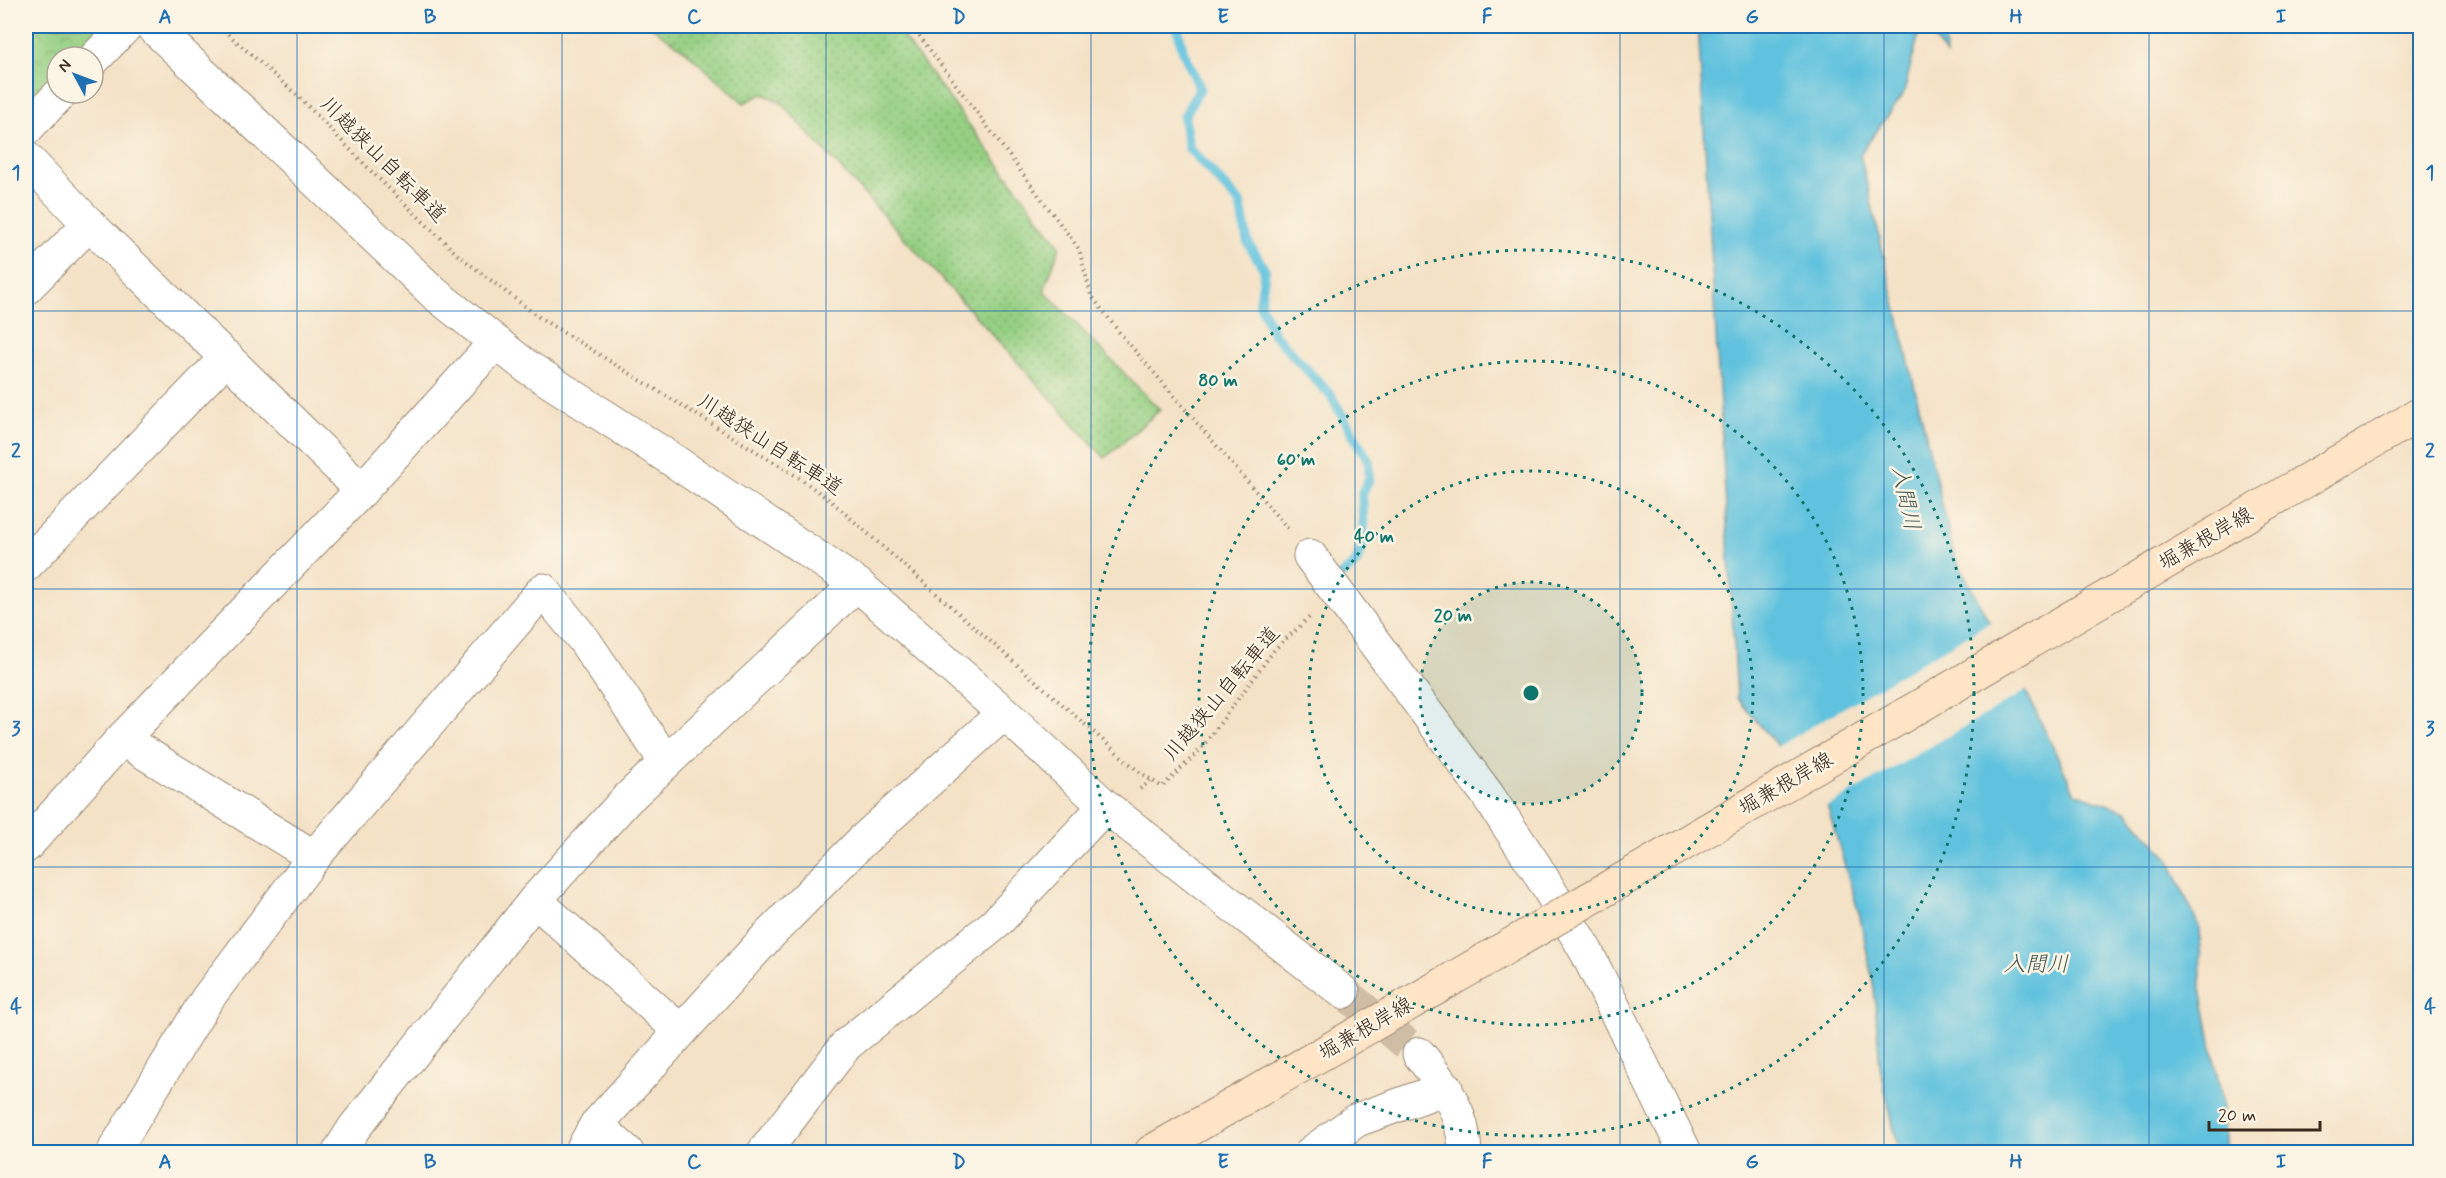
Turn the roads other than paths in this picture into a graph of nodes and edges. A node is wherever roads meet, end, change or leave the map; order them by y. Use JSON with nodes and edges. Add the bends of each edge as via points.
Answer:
{"nodes":[{"id":1,"x":126,"y":26,"type":"edge"},
{"id":2,"x":152,"y":26,"type":"edge"},
{"id":3,"x":105,"y":48,"type":"edge"},
{"id":4,"x":49,"y":105,"type":"edge"},
{"id":5,"x":26,"y":129,"type":"edge"},
{"id":6,"x":26,"y":158,"type":"edge"},
{"id":7,"x":89,"y":224,"type":"junction"},
{"id":8,"x":26,"y":288,"type":"edge"},
{"id":9,"x":495,"y":343,"type":"junction"},
{"id":10,"x":227,"y":357,"type":"junction"},
{"id":11,"x":2421,"y":414,"type":"edge"},
{"id":12,"x":362,"y":490,"type":"junction"},
{"id":13,"x":1310,"y":556,"type":"road end"},
{"id":14,"x":26,"y":565,"type":"edge"},
{"id":15,"x":857,"y":584,"type":"junction"},
{"id":16,"x":1004,"y":713,"type":"junction"},
{"id":17,"x":122,"y":739,"type":"junction"},
{"id":18,"x":666,"y":762,"type":"junction"},
{"id":19,"x":1105,"y":806,"type":"junction"},
{"id":20,"x":26,"y":846,"type":"edge"},
{"id":21,"x":314,"y":857,"type":"junction"},
{"id":22,"x":535,"y":900,"type":"junction"},
{"id":23,"x":1343,"y":992,"type":"tunnel mouth"},
{"id":24,"x":680,"y":1031,"type":"junction"},
{"id":25,"x":1419,"y":1054,"type":"tunnel mouth"},
{"id":26,"x":1446,"y":1088,"type":"junction"},
{"id":27,"x":589,"y":1139,"type":"edge"},
{"id":28,"x":117,"y":1152,"type":"edge"},
{"id":29,"x":339,"y":1152,"type":"edge"},
{"id":30,"x":627,"y":1152,"type":"edge"},
{"id":31,"x":764,"y":1152,"type":"edge"},
{"id":32,"x":1151,"y":1152,"type":"edge"},
{"id":33,"x":1312,"y":1152,"type":"edge"},
{"id":34,"x":1466,"y":1152,"type":"edge"},
{"id":35,"x":1685,"y":1152,"type":"edge"}],
"edges":[{"from":1,"to":3,"type":"street"},
{"from":2,"to":9,"type":"street","via":[[435,294]]},
{"from":4,"to":5,"type":"street"},
{"from":6,"to":7,"type":"street"},
{"from":7,"to":8,"type":"street"},
{"from":7,"to":10,"type":"street"},
{"from":9,"to":12,"type":"street"},
{"from":9,"to":15,"type":"street"},
{"from":10,"to":12,"type":"street"},
{"from":10,"to":14,"type":"street"},
{"from":11,"to":32,"type":"main road","name":"堀兼根岸線","bridge":true},
{"from":12,"to":17,"type":"street"},
{"from":13,"to":35,"type":"street","via":[[1487,794],[1534,867],[1586,951]]},
{"from":15,"to":16,"type":"street"},
{"from":15,"to":18,"type":"street"},
{"from":16,"to":19,"type":"street"},
{"from":16,"to":24,"type":"street","via":[[862,841]]},
{"from":17,"to":20,"type":"street"},
{"from":17,"to":21,"type":"street"},
{"from":18,"to":21,"type":"street","via":[[584,640],[543,591]]},
{"from":18,"to":22,"type":"street"},
{"from":19,"to":23,"type":"street"},
{"from":19,"to":31,"type":"street","via":[[995,924],[846,1045]]},
{"from":21,"to":28,"type":"street","via":[[207,999],[115,1149]]},
{"from":22,"to":24,"type":"street"},
{"from":22,"to":29,"type":"street"},
{"from":24,"to":27,"type":"street"},
{"from":25,"to":26,"type":"street"},
{"from":26,"to":33,"type":"street","via":[[1357,1120]]},
{"from":26,"to":34,"type":"street","via":[[1465,1131]]},
{"from":27,"to":30,"type":"street"}]}
